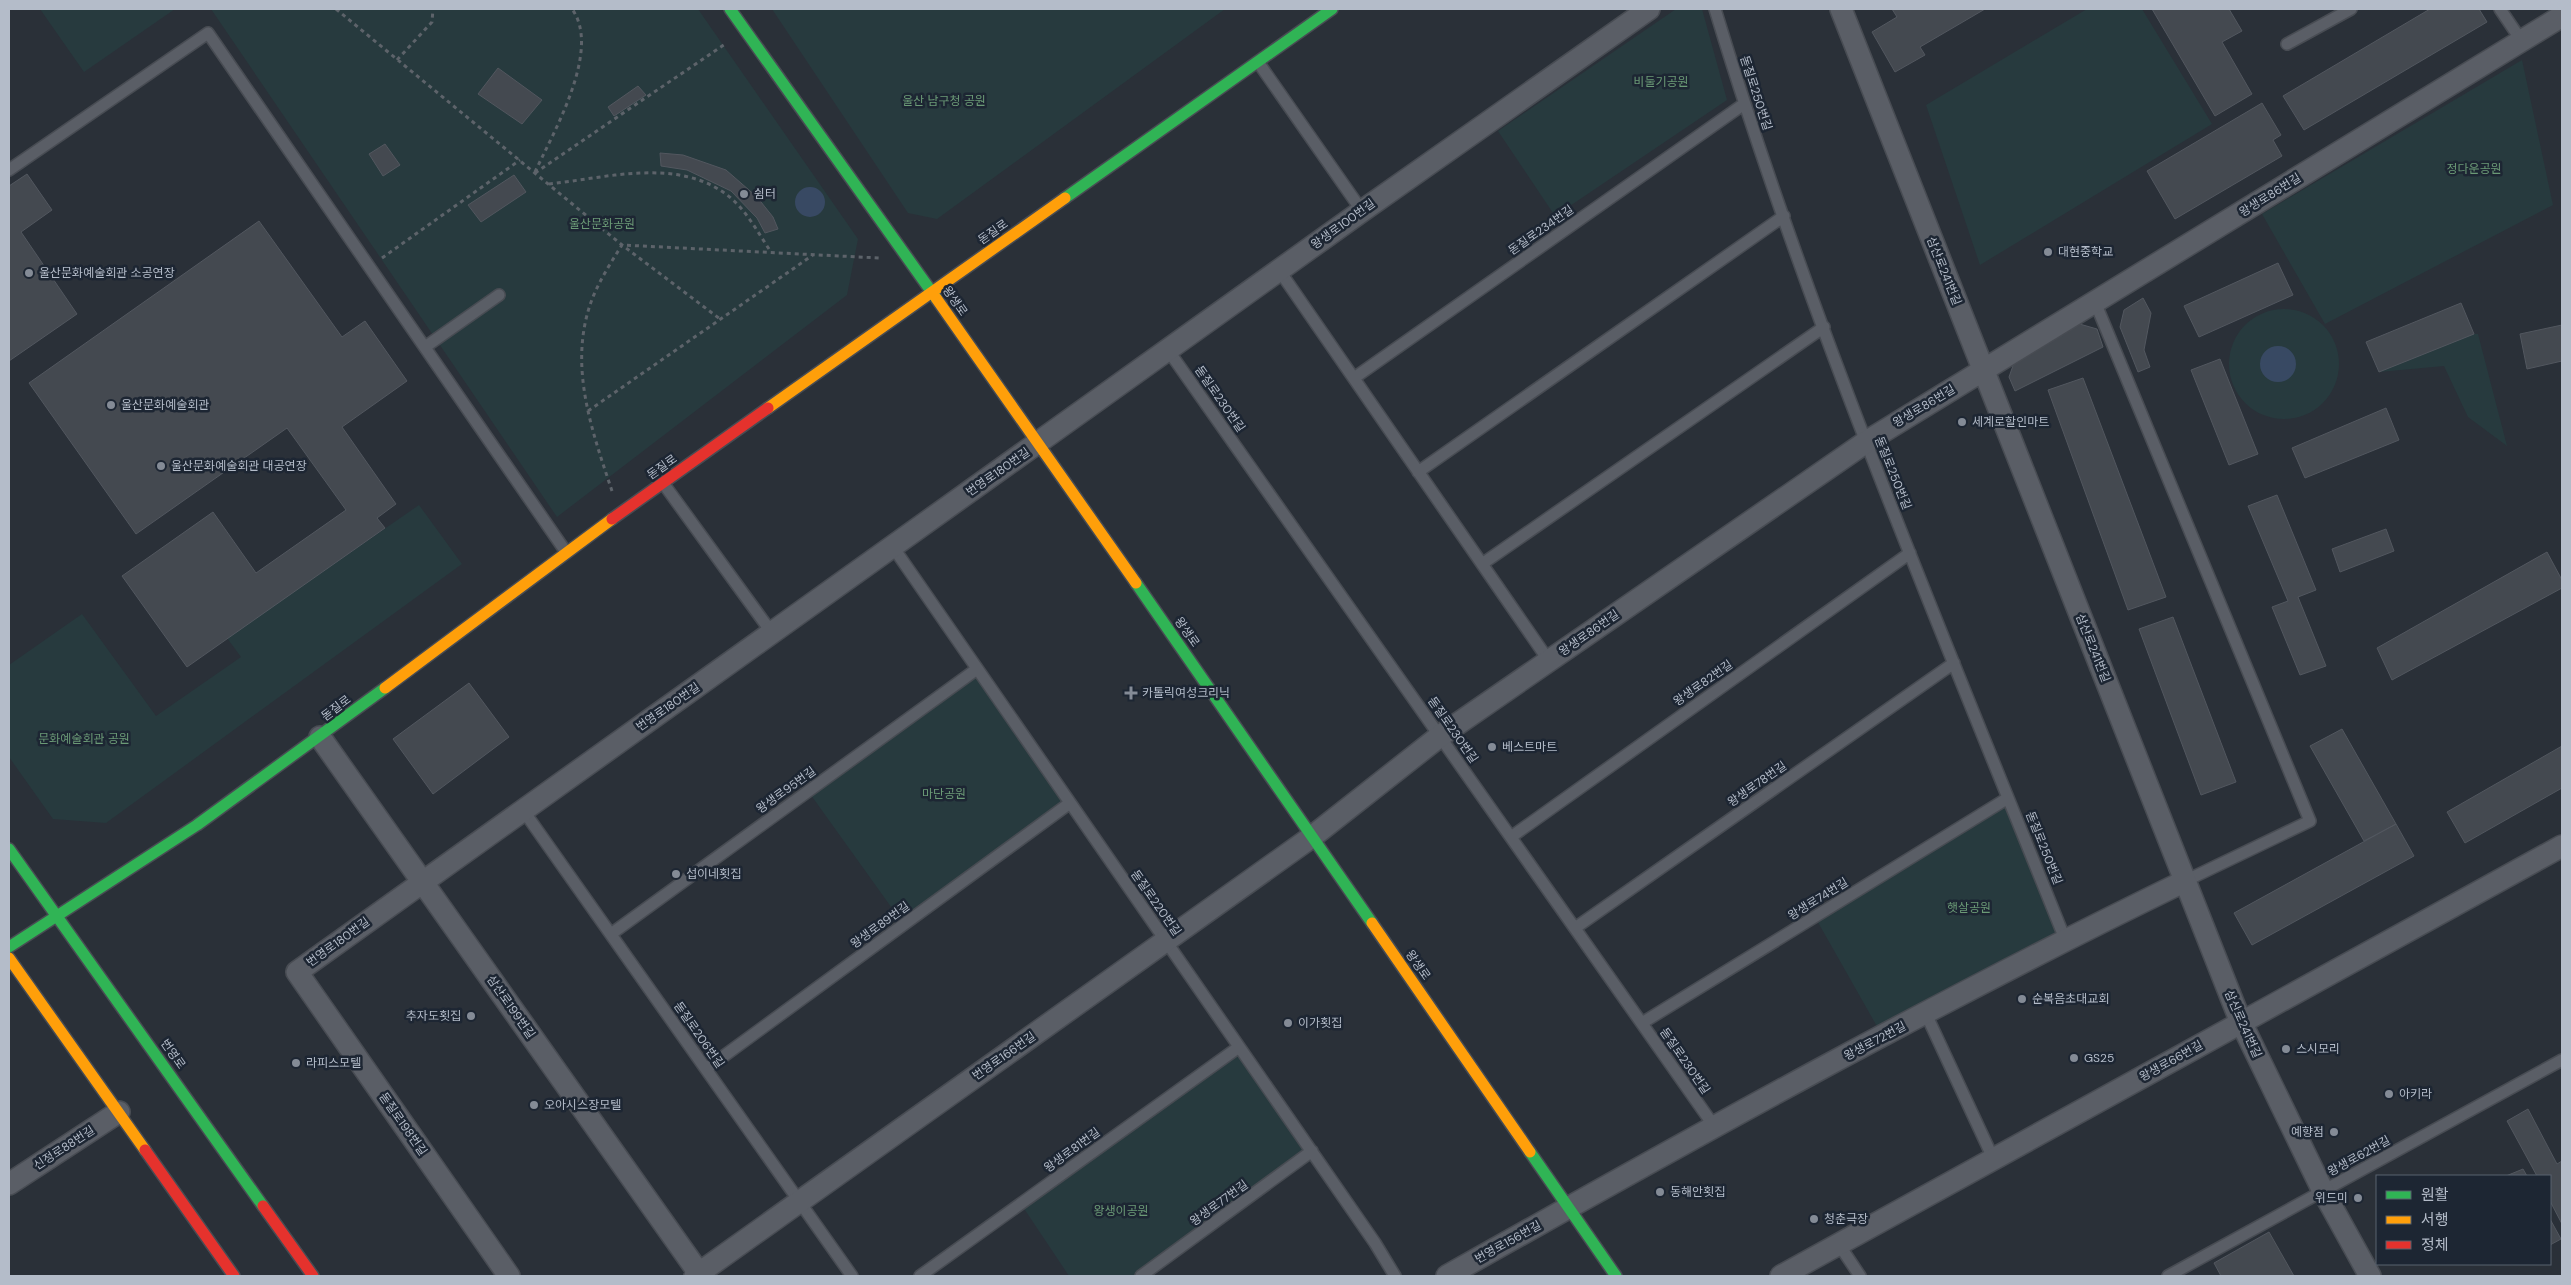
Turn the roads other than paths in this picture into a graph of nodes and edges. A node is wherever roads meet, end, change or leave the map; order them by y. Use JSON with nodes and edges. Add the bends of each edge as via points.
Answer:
{"nodes":[{"id":1,"x":730,"y":9,"type":"edge"},
{"id":2,"x":1649,"y":9,"type":"edge"},
{"id":3,"x":1715,"y":9,"type":"edge"},
{"id":4,"x":1841,"y":9,"type":"edge"},
{"id":5,"x":2351,"y":9,"type":"edge"},
{"id":6,"x":2500,"y":9,"type":"edge"},
{"id":7,"x":1322,"y":12,"type":"edge"},
{"id":8,"x":2562,"y":16,"type":"edge"},
{"id":9,"x":2520,"y":40,"type":"junction"},
{"id":10,"x":2287,"y":44,"type":"dead end"},
{"id":11,"x":1258,"y":62,"type":"junction"},
{"id":12,"x":1744,"y":104,"type":"junction"},
{"id":13,"x":9,"y":170,"type":"edge"},
{"id":14,"x":1362,"y":210,"type":"junction"},
{"id":15,"x":1784,"y":216,"type":"junction"},
{"id":16,"x":1279,"y":270,"type":"junction"},
{"id":17,"x":932,"y":292,"type":"junction"},
{"id":18,"x":499,"y":295,"type":"dead end"},
{"id":19,"x":2094,"y":302,"type":"junction"},
{"id":20,"x":1824,"y":327,"type":"junction"},
{"id":21,"x":425,"y":347,"type":"junction"},
{"id":22,"x":1168,"y":350,"type":"junction"},
{"id":23,"x":1983,"y":370,"type":"junction"},
{"id":24,"x":1354,"y":378,"type":"junction"},
{"id":25,"x":1866,"y":442,"type":"junction"},
{"id":26,"x":1039,"y":443,"type":"junction"},
{"id":27,"x":1418,"y":472,"type":"junction"},
{"id":28,"x":663,"y":483,"type":"junction"},
{"id":29,"x":893,"y":547,"type":"junction"},
{"id":30,"x":566,"y":552,"type":"junction"},
{"id":31,"x":1910,"y":552,"type":"junction"},
{"id":32,"x":1482,"y":564,"type":"junction"},
{"id":33,"x":772,"y":633,"type":"junction"},
{"id":34,"x":1549,"y":661,"type":"junction"},
{"id":35,"x":1954,"y":663,"type":"junction"},
{"id":36,"x":977,"y":669,"type":"junction"},
{"id":37,"x":1440,"y":736,"type":"junction"},
{"id":38,"x":320,"y":737,"type":"junction"},
{"id":39,"x":2008,"y":798,"type":"junction"},
{"id":40,"x":1070,"y":803,"type":"junction"},
{"id":41,"x":523,"y":810,"type":"junction"},
{"id":42,"x":1313,"y":836,"type":"junction"},
{"id":43,"x":1511,"y":837,"type":"junction"},
{"id":44,"x":2562,"y":846,"type":"edge"},
{"id":45,"x":9,"y":849,"type":"edge"},
{"id":46,"x":422,"y":881,"type":"junction"},
{"id":47,"x":2185,"y":881,"type":"junction"},
{"id":48,"x":57,"y":915,"type":"junction"},
{"id":49,"x":1575,"y":928,"type":"junction"},
{"id":50,"x":611,"y":934,"type":"junction"},
{"id":51,"x":2065,"y":939,"type":"junction"},
{"id":52,"x":1166,"y":941,"type":"junction"},
{"id":53,"x":9,"y":947,"type":"edge"},
{"id":54,"x":9,"y":958,"type":"edge"},
{"id":55,"x":297,"y":972,"type":"joint"},
{"id":56,"x":1926,"y":1014,"type":"junction"},
{"id":57,"x":2241,"y":1022,"type":"junction"},
{"id":58,"x":1642,"y":1023,"type":"junction"},
{"id":59,"x":1239,"y":1047,"type":"junction"},
{"id":60,"x":2562,"y":1060,"type":"edge"},
{"id":61,"x":706,"y":1069,"type":"junction"},
{"id":62,"x":119,"y":1112,"type":"junction"},
{"id":63,"x":1714,"y":1126,"type":"junction"},
{"id":64,"x":1312,"y":1152,"type":"junction"},
{"id":65,"x":1993,"y":1158,"type":"junction"},
{"id":66,"x":9,"y":1184,"type":"edge"},
{"id":67,"x":2324,"y":1191,"type":"junction"},
{"id":68,"x":799,"y":1202,"type":"junction"},
{"id":69,"x":1570,"y":1207,"type":"junction"},
{"id":70,"x":1838,"y":1243,"type":"junction"},
{"id":71,"x":698,"y":1275,"type":"edge"},
{"id":72,"x":234,"y":1276,"type":"edge"},
{"id":73,"x":313,"y":1276,"type":"edge"},
{"id":74,"x":509,"y":1276,"type":"edge"},
{"id":75,"x":852,"y":1276,"type":"edge"},
{"id":76,"x":920,"y":1276,"type":"edge"},
{"id":77,"x":1141,"y":1276,"type":"edge"},
{"id":78,"x":1395,"y":1276,"type":"edge"},
{"id":79,"x":1447,"y":1276,"type":"edge"},
{"id":80,"x":1616,"y":1276,"type":"edge"},
{"id":81,"x":1781,"y":1276,"type":"edge"},
{"id":82,"x":1860,"y":1276,"type":"edge"},
{"id":83,"x":2168,"y":1276,"type":"edge"},
{"id":84,"x":2370,"y":1276,"type":"edge"}],
"edges":[{"from":1,"to":17,"type":"main road","name":"왕생로"},
{"from":2,"to":14,"type":"street","name":"왕생로100번길"},
{"from":3,"to":12,"type":"lane","name":"돋질로250번길"},
{"from":4,"to":23,"type":"street","name":"삼산로241번길"},
{"from":5,"to":10,"type":"lane"},
{"from":6,"to":9,"type":"lane"},
{"from":7,"to":11,"type":"main road","name":"돋질로"},
{"from":8,"to":9,"type":"street","name":"왕생로86번길"},
{"from":9,"to":19,"type":"street","name":"왕생로86번길"},
{"from":11,"to":14,"type":"lane"},
{"from":11,"to":17,"type":"main road","name":"돋질로"},
{"from":12,"to":15,"type":"lane","name":"돋질로250번길"},
{"from":12,"to":24,"type":"lane","name":"돋질로234번길"},
{"from":13,"to":21,"type":"lane","via":[[208,33]]},
{"from":14,"to":16,"type":"street","name":"왕생로100번길"},
{"from":15,"to":20,"type":"lane","name":"돋질로250번길"},
{"from":15,"to":27,"type":"lane"},
{"from":16,"to":22,"type":"street","name":"왕생로100번길"},
{"from":16,"to":24,"type":"lane"},
{"from":17,"to":26,"type":"main road","name":"왕생로"},
{"from":17,"to":28,"type":"main road","name":"돋질로"},
{"from":18,"to":21,"type":"lane"},
{"from":19,"to":23,"type":"street","name":"왕생로86번길"},
{"from":19,"to":47,"type":"lane","via":[[2310,821]]},
{"from":20,"to":25,"type":"lane","name":"돋질로250번길"},
{"from":20,"to":32,"type":"lane"},
{"from":21,"to":30,"type":"lane"},
{"from":22,"to":26,"type":"street","name":"왕생로100번길"},
{"from":22,"to":37,"type":"lane","name":"돋질로230번길"},
{"from":23,"to":25,"type":"street","name":"왕생로86번길"},
{"from":23,"to":47,"type":"street","name":"삼산로241번길"},
{"from":24,"to":27,"type":"lane"},
{"from":25,"to":31,"type":"lane","name":"돋질로250번길"},
{"from":25,"to":34,"type":"street","name":"왕생로86번길"},
{"from":26,"to":29,"type":"street","name":"번영로180번길"},
{"from":26,"to":42,"type":"main road","name":"왕생로"},
{"from":27,"to":32,"type":"lane"},
{"from":28,"to":30,"type":"main road","name":"돋질로"},
{"from":28,"to":33,"type":"lane"},
{"from":29,"to":33,"type":"street","name":"번영로180번길"},
{"from":29,"to":36,"type":"lane","name":"돋질로220번길"},
{"from":30,"to":38,"type":"main road","name":"돋질로"},
{"from":31,"to":35,"type":"lane","name":"돋질로250번길"},
{"from":31,"to":43,"type":"lane","name":"왕생로82번길"},
{"from":32,"to":34,"type":"lane"},
{"from":33,"to":41,"type":"street","name":"번영로180번길"},
{"from":34,"to":37,"type":"street","name":"왕생로86번길"},
{"from":35,"to":39,"type":"lane","name":"돋질로250번길"},
{"from":35,"to":49,"type":"lane","name":"왕생로78번길"},
{"from":36,"to":40,"type":"lane","name":"돋질로220번길"},
{"from":36,"to":50,"type":"lane","name":"왕생로95번길"},
{"from":37,"to":42,"type":"street","name":"왕생로86번길"},
{"from":37,"to":43,"type":"lane","name":"돋질로230번길"},
{"from":38,"to":46,"type":"street","name":"삼산로199번길"},
{"from":38,"to":48,"type":"main road","name":"돋질로","via":[[197,825]]},
{"from":39,"to":51,"type":"lane","name":"돋질로250번길"},
{"from":39,"to":58,"type":"lane","name":"왕생로74번길"},
{"from":40,"to":52,"type":"lane","name":"돋질로220번길"},
{"from":40,"to":61,"type":"lane","name":"왕생로89번길"},
{"from":41,"to":46,"type":"street","name":"번영로180번길"},
{"from":41,"to":50,"type":"lane","name":"돋질로206번길"},
{"from":42,"to":52,"type":"street","name":"번영로166번길"},
{"from":42,"to":69,"type":"main road","name":"왕생로"},
{"from":43,"to":49,"type":"lane","name":"돋질로230번길"},
{"from":44,"to":57,"type":"street","name":"왕생로66번길"},
{"from":45,"to":48,"type":"main road","name":"번영로"},
{"from":46,"to":55,"type":"street","name":"번영로180번길"},
{"from":46,"to":71,"type":"street","name":"삼산로199번길"},
{"from":47,"to":51,"type":"street","name":"왕생로72번길"},
{"from":47,"to":57,"type":"street","name":"삼산로241번길"},
{"from":48,"to":53,"type":"main road","name":"돋질로"},
{"from":48,"to":73,"type":"main road","name":"번영로"},
{"from":49,"to":58,"type":"lane","name":"돋질로230번길"},
{"from":50,"to":61,"type":"lane","name":"돋질로206번길"},
{"from":51,"to":56,"type":"street","name":"왕생로72번길"},
{"from":52,"to":59,"type":"lane","name":"돋질로220번길"},
{"from":52,"to":68,"type":"street","name":"번영로166번길"},
{"from":54,"to":62,"type":"main road"},
{"from":55,"to":74,"type":"street","name":"돋질로198번길"},
{"from":56,"to":63,"type":"street","name":"왕생로72번길"},
{"from":56,"to":65,"type":"lane"},
{"from":57,"to":65,"type":"street","name":"왕생로66번길"},
{"from":57,"to":67,"type":"street","name":"삼산로241번길"},
{"from":58,"to":63,"type":"lane","name":"돋질로230번길"},
{"from":59,"to":64,"type":"lane","name":"돋질로220번길"},
{"from":59,"to":76,"type":"lane","name":"왕생로81번길"},
{"from":60,"to":67,"type":"lane","name":"왕생로62번길"},
{"from":61,"to":68,"type":"lane","name":"돋질로206번길"},
{"from":62,"to":66,"type":"street","name":"신정로88번길"},
{"from":62,"to":72,"type":"main road"},
{"from":63,"to":69,"type":"street","name":"왕생로72번길"},
{"from":64,"to":77,"type":"lane","name":"왕생로77번길"},
{"from":64,"to":78,"type":"lane","name":"돋질로220번길"},
{"from":65,"to":70,"type":"street","name":"왕생로66번길"},
{"from":67,"to":83,"type":"lane","name":"왕생로62번길"},
{"from":67,"to":84,"type":"street","name":"삼산로241번길"},
{"from":68,"to":71,"type":"street","name":"번영로166번길"},
{"from":68,"to":75,"type":"lane","name":"돋질로206번길"},
{"from":69,"to":79,"type":"street","name":"번영로156번길"},
{"from":69,"to":80,"type":"main road","name":"왕생로"},
{"from":70,"to":81,"type":"street","name":"왕생로66번길"},
{"from":70,"to":82,"type":"lane"}]}
